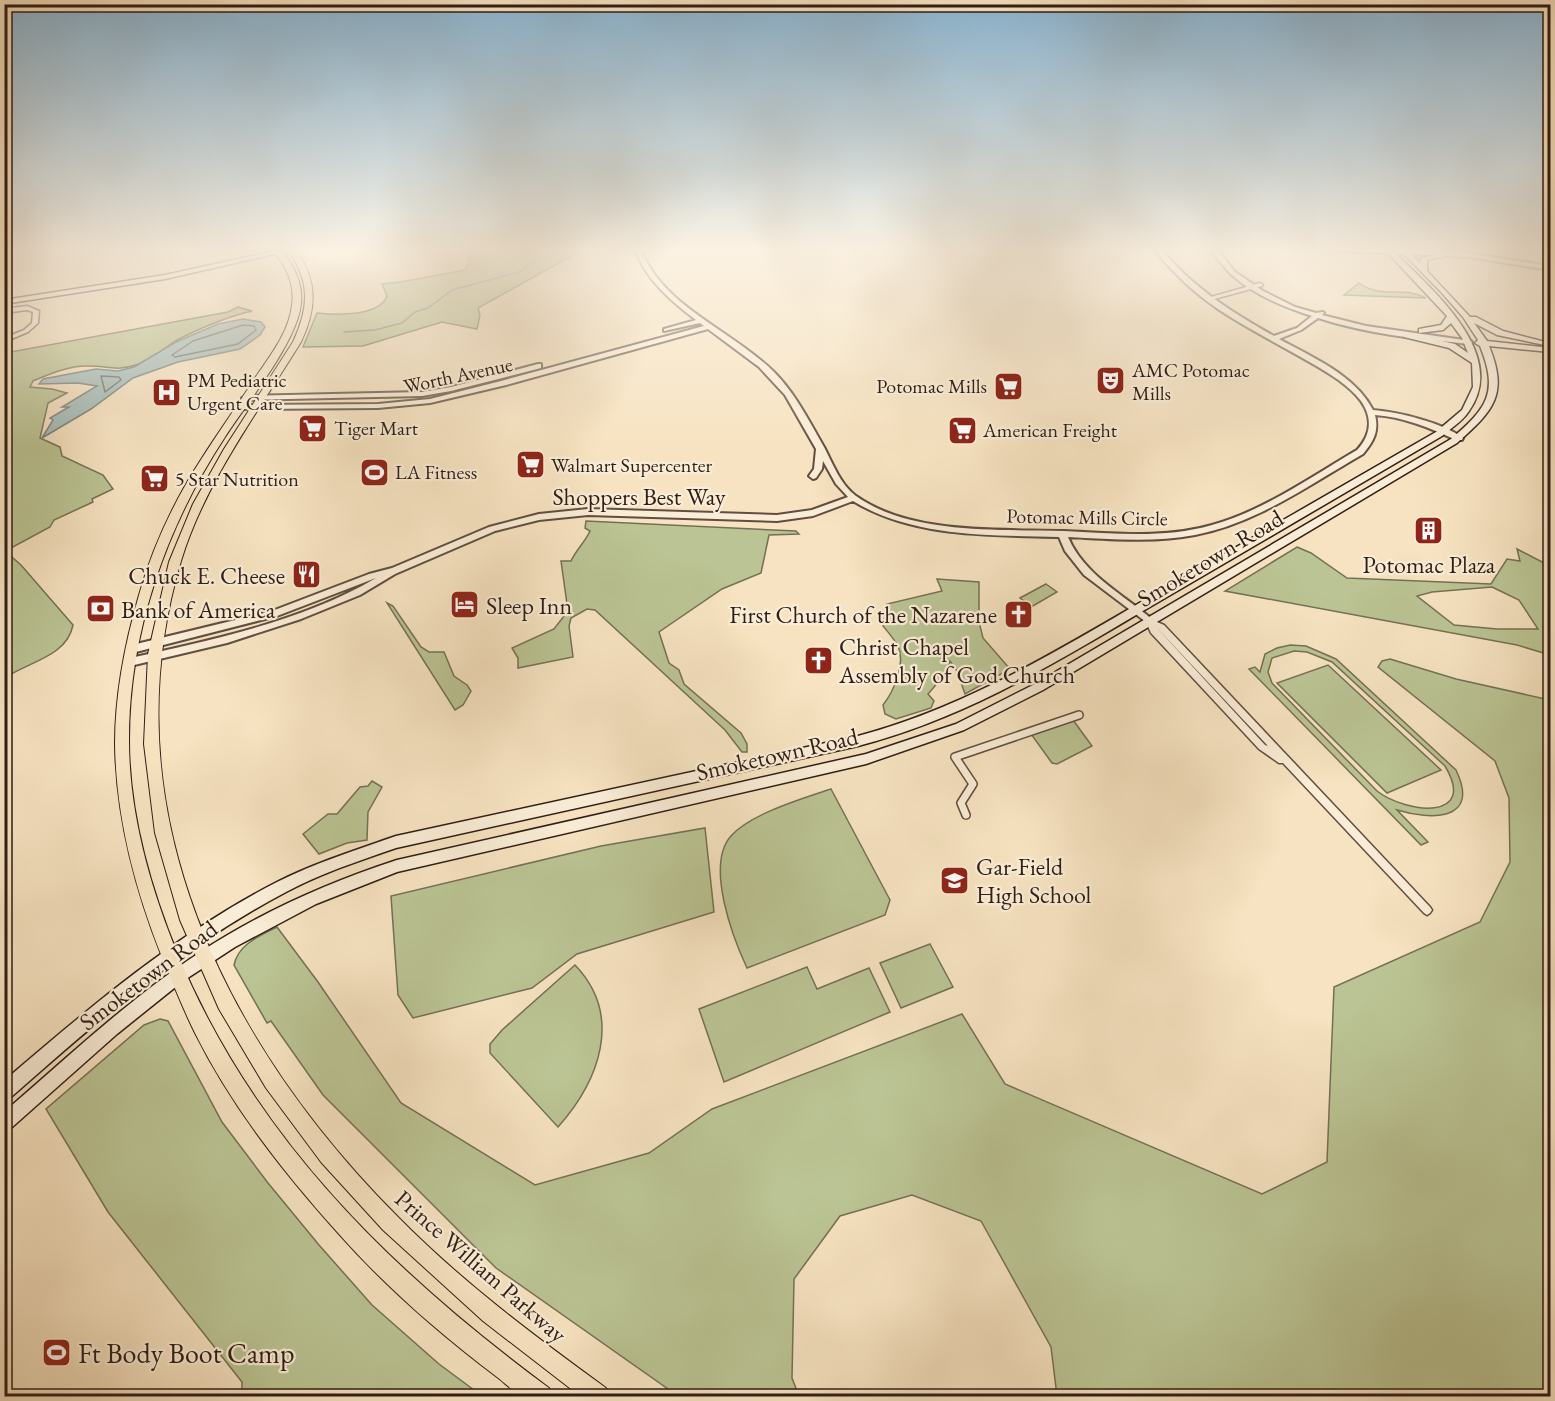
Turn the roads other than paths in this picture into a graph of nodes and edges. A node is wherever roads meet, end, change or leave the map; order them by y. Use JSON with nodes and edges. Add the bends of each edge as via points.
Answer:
{"nodes":[{"id":1,"x":36,"y":314,"type":"edge"},
{"id":2,"x":295,"y":314,"type":"edge"},
{"id":3,"x":308,"y":314,"type":"edge"},
{"id":4,"x":696,"y":314,"type":"edge"},
{"id":5,"x":1233,"y":314,"type":"edge"},
{"id":6,"x":1319,"y":314,"type":"edge"},
{"id":7,"x":1320,"y":314,"type":"edge"},
{"id":8,"x":1321,"y":314,"type":"edge"},
{"id":9,"x":1466,"y":314,"type":"joint"},
{"id":10,"x":1451,"y":316,"type":"joint"},
{"id":11,"x":703,"y":320,"type":"junction"},
{"id":12,"x":711,"y":326,"type":"junction"},
{"id":13,"x":1422,"y":330,"type":"junction"},
{"id":14,"x":1407,"y":335,"type":"junction"},
{"id":15,"x":1274,"y":338,"type":"junction"},
{"id":16,"x":1467,"y":338,"type":"junction"},
{"id":17,"x":4,"y":340,"type":"edge"},
{"id":18,"x":1484,"y":340,"type":"junction"},
{"id":19,"x":1549,"y":346,"type":"edge"},
{"id":20,"x":1536,"y":349,"type":"junction"},
{"id":21,"x":1491,"y":361,"type":"junction"},
{"id":22,"x":1478,"y":364,"type":"junction"},
{"id":23,"x":1365,"y":399,"type":"junction"},
{"id":24,"x":251,"y":403,"type":"junction"},
{"id":25,"x":1391,"y":414,"type":"junction"},
{"id":26,"x":1373,"y":416,"type":"junction"},
{"id":27,"x":1441,"y":432,"type":"junction"},
{"id":28,"x":1456,"y":440,"type":"junction"},
{"id":29,"x":820,"y":449,"type":"junction"},
{"id":30,"x":813,"y":476,"type":"dead end"},
{"id":31,"x":854,"y":498,"type":"junction"},
{"id":32,"x":1289,"y":521,"type":"junction"},
{"id":33,"x":1304,"y":531,"type":"junction"},
{"id":34,"x":1062,"y":534,"type":"junction"},
{"id":35,"x":1136,"y":609,"type":"junction"},
{"id":36,"x":1150,"y":621,"type":"junction"},
{"id":37,"x":154,"y":650,"type":"junction"},
{"id":38,"x":131,"y":655,"type":"junction"},
{"id":39,"x":1079,"y":715,"type":"dead end"},
{"id":40,"x":858,"y":741,"type":"junction"},
{"id":41,"x":866,"y":759,"type":"junction"},
{"id":42,"x":966,"y":815,"type":"dead end"},
{"id":43,"x":1427,"y":910,"type":"dead end"},
{"id":44,"x":195,"y":936,"type":"junction"},
{"id":45,"x":169,"y":954,"type":"junction"},
{"id":46,"x":204,"y":958,"type":"junction"},
{"id":47,"x":178,"y":976,"type":"junction"},
{"id":48,"x":4,"y":1092,"type":"edge"},
{"id":49,"x":4,"y":1123,"type":"edge"},
{"id":50,"x":541,"y":1396,"type":"edge"},
{"id":51,"x":598,"y":1396,"type":"edge"}],
"edges":[{"from":1,"to":17,"type":"street","via":[[35,323],[26,331]]},
{"from":2,"to":24,"type":"highway","name":"Prince William Parkway"},
{"from":3,"to":24,"type":"highway","name":"Prince William Parkway","via":[[297,342]]},
{"from":4,"to":11,"type":"street","name":"Potomac Mills Circle"},
{"from":5,"to":15,"type":"street"},
{"from":6,"to":15,"type":"street","via":[[1294,332]]},
{"from":7,"to":14,"type":"street","via":[[1356,327]]},
{"from":8,"to":13,"type":"street"},
{"from":9,"to":18,"type":"main road","name":"Smoketown Road"},
{"from":9,"to":19,"type":"main road","via":[[1496,332]]},
{"from":10,"to":13,"type":"main road","via":[[1443,327]]},
{"from":10,"to":16,"type":"main road"},
{"from":11,"to":12,"type":"street","name":"Potomac Mills Circle"},
{"from":11,"to":24,"type":"street","name":"Worth Avenue","via":[[436,392]]},
{"from":12,"to":24,"type":"street","name":"Worth Avenue","via":[[436,400],[378,406]]},
{"from":12,"to":29,"type":"street","name":"Potomac Mills Circle","via":[[775,377],[792,398]]},
{"from":13,"to":16,"type":"street"},
{"from":14,"to":16,"type":"street"},
{"from":14,"to":22,"type":"main road","via":[[1452,346]]},
{"from":15,"to":23,"type":"street","via":[[1340,377]]},
{"from":16,"to":18,"type":"main road"},
{"from":16,"to":22,"type":"main road"},
{"from":18,"to":19,"type":"main road"},
{"from":18,"to":20,"type":"main road"},
{"from":18,"to":21,"type":"main road","name":"Smoketown Road"},
{"from":19,"to":20,"type":"main road"},
{"from":20,"to":21,"type":"main road","via":[[1506,350]]},
{"from":21,"to":28,"type":"main road","name":"Smoketown Road","via":[[1494,386],[1490,403],[1477,423]]},
{"from":22,"to":27,"type":"main road","name":"Smoketown Road","via":[[1471,402]]},
{"from":23,"to":25,"type":"street"},
{"from":23,"to":26,"type":"street"},
{"from":24,"to":37,"type":"highway","name":"Prince William Parkway","via":[[187,530],[167,588]]},
{"from":24,"to":38,"type":"highway","name":"Prince William Parkway","via":[[191,485],[166,534],[145,592]]},
{"from":25,"to":26,"type":"street"},
{"from":25,"to":27,"type":"street"},
{"from":26,"to":34,"type":"street","name":"Potomac Mills Circle","via":[[1372,436],[1360,452],[1230,522],[1156,537]]},
{"from":27,"to":28,"type":"street"},
{"from":27,"to":32,"type":"main road","name":"Smoketown Road"},
{"from":28,"to":33,"type":"main road","name":"Smoketown Road"},
{"from":29,"to":30,"type":"street","via":[[818,469]]},
{"from":29,"to":31,"type":"street","name":"Potomac Mills Circle","via":[[835,476]]},
{"from":31,"to":34,"type":"street","name":"Potomac Mills Circle","via":[[887,515],[921,525]]},
{"from":31,"to":37,"type":"street","name":"Shoppers Best Way","via":[[813,513],[777,518],[557,514],[492,529],[277,625],[228,640]]},
{"from":32,"to":33,"type":"main road"},
{"from":32,"to":35,"type":"main road","name":"Smoketown Road"},
{"from":33,"to":36,"type":"main road","name":"Smoketown Road"},
{"from":34,"to":35,"type":"street","via":[[1070,554],[1083,570]]},
{"from":35,"to":36,"type":"street"},
{"from":35,"to":40,"type":"main road","name":"Smoketown Road","via":[[969,704]]},
{"from":36,"to":41,"type":"main road","name":"Smoketown Road","via":[[992,713]]},
{"from":36,"to":43,"type":"street","via":[[1154,631],[1262,747],[1290,765]]},
{"from":37,"to":38,"type":"street","name":"Shoppers Best Way"},
{"from":37,"to":44,"type":"highway","name":"Prince William Parkway","via":[[150,758],[156,801],[173,876]]},
{"from":38,"to":45,"type":"highway","name":"Prince William Parkway","via":[[122,722],[125,795],[142,879]]},
{"from":39,"to":42,"type":"street","via":[[955,757],[973,784],[961,803]]},
{"from":40,"to":41,"type":"main road"},
{"from":40,"to":44,"type":"main road","name":"Smoketown Road","via":[[461,826],[376,848],[283,885]]},
{"from":41,"to":46,"type":"main road","name":"Smoketown Road","via":[[397,866],[301,903]]},
{"from":44,"to":45,"type":"main road","name":"Smoketown Road"},
{"from":44,"to":46,"type":"highway","name":"Prince William Parkway"},
{"from":45,"to":47,"type":"highway","name":"Prince William Parkway"},
{"from":45,"to":48,"type":"main road","name":"Smoketown Road"},
{"from":46,"to":47,"type":"main road","name":"Smoketown Road"},
{"from":46,"to":51,"type":"highway","name":"Prince William Parkway","via":[[231,1014],[260,1061],[316,1140],[359,1190],[493,1317]]},
{"from":47,"to":49,"type":"main road","name":"Smoketown Road"},
{"from":47,"to":50,"type":"highway","name":"Prince William Parkway","via":[[233,1082],[306,1184],[386,1270],[437,1317]]}]}
